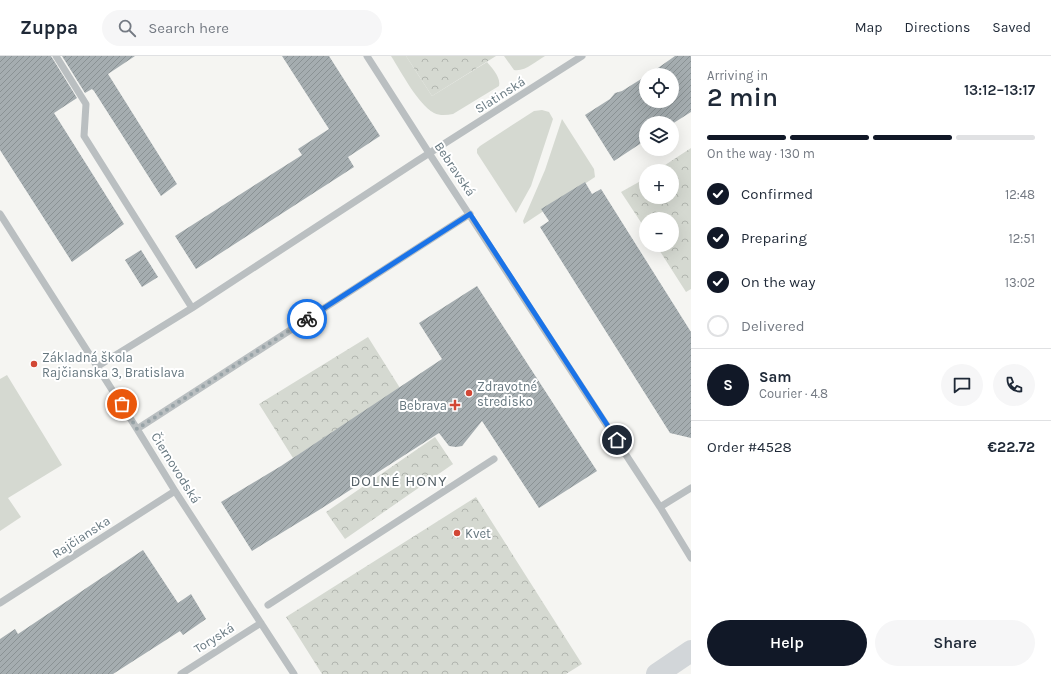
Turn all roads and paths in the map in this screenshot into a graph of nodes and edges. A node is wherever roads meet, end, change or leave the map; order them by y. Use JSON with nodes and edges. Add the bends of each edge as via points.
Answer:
{"nodes":[{"id":1,"x":56,"y":56,"type":"edge"},
{"id":2,"x":367,"y":56,"type":"edge"},
{"id":3,"x":582,"y":56,"type":"edge"},
{"id":4,"x":430,"y":153,"type":"junction"},
{"id":5,"x":0,"y":214,"type":"edge"},
{"id":6,"x":470,"y":214,"type":"junction"},
{"id":7,"x":192,"y":308,"type":"junction"},
{"id":8,"x":98,"y":366,"type":"junction"},
{"id":9,"x":137,"y":429,"type":"junction"},
{"id":10,"x":494,"y":460,"type":"dead end"},
{"id":11,"x":691,"y":488,"type":"edge"},
{"id":12,"x":175,"y":491,"type":"junction"},
{"id":13,"x":660,"y":507,"type":"junction"},
{"id":14,"x":691,"y":558,"type":"edge"},
{"id":15,"x":0,"y":603,"type":"edge"},
{"id":16,"x":268,"y":605,"type":"dead end"},
{"id":17,"x":260,"y":623,"type":"junction"},
{"id":18,"x":691,"y":651,"type":"edge"},
{"id":19,"x":181,"y":674,"type":"edge"},
{"id":20,"x":294,"y":674,"type":"edge"},
{"id":21,"x":657,"y":674,"type":"edge"}],
"edges":[{"from":1,"to":7,"type":"street","via":[[86,104],[84,136]]},
{"from":2,"to":4,"type":"street","name":"Bebravská"},
{"from":3,"to":4,"type":"street","name":"Slatinská"},
{"from":4,"to":6,"type":"street","name":"Bebravská"},
{"from":4,"to":7,"type":"street","name":"Slatinská"},
{"from":5,"to":8,"type":"street","name":"Čiernovodská"},
{"from":6,"to":9,"type":"street"},
{"from":6,"to":13,"type":"street","name":"Bebravská"},
{"from":7,"to":8,"type":"street","name":"Slatinská"},
{"from":8,"to":9,"type":"street","name":"Čiernovodská"},
{"from":9,"to":12,"type":"street","name":"Čiernovodská"},
{"from":10,"to":16,"type":"street"},
{"from":11,"to":13,"type":"street"},
{"from":12,"to":15,"type":"street","name":"Rajčianska"},
{"from":12,"to":17,"type":"street","name":"Čiernovodská"},
{"from":13,"to":14,"type":"street","name":"Bebravská"},
{"from":17,"to":19,"type":"street","name":"Toryská"},
{"from":17,"to":20,"type":"street","name":"Čiernovodská"},
{"from":18,"to":21,"type":"main road"}]}
